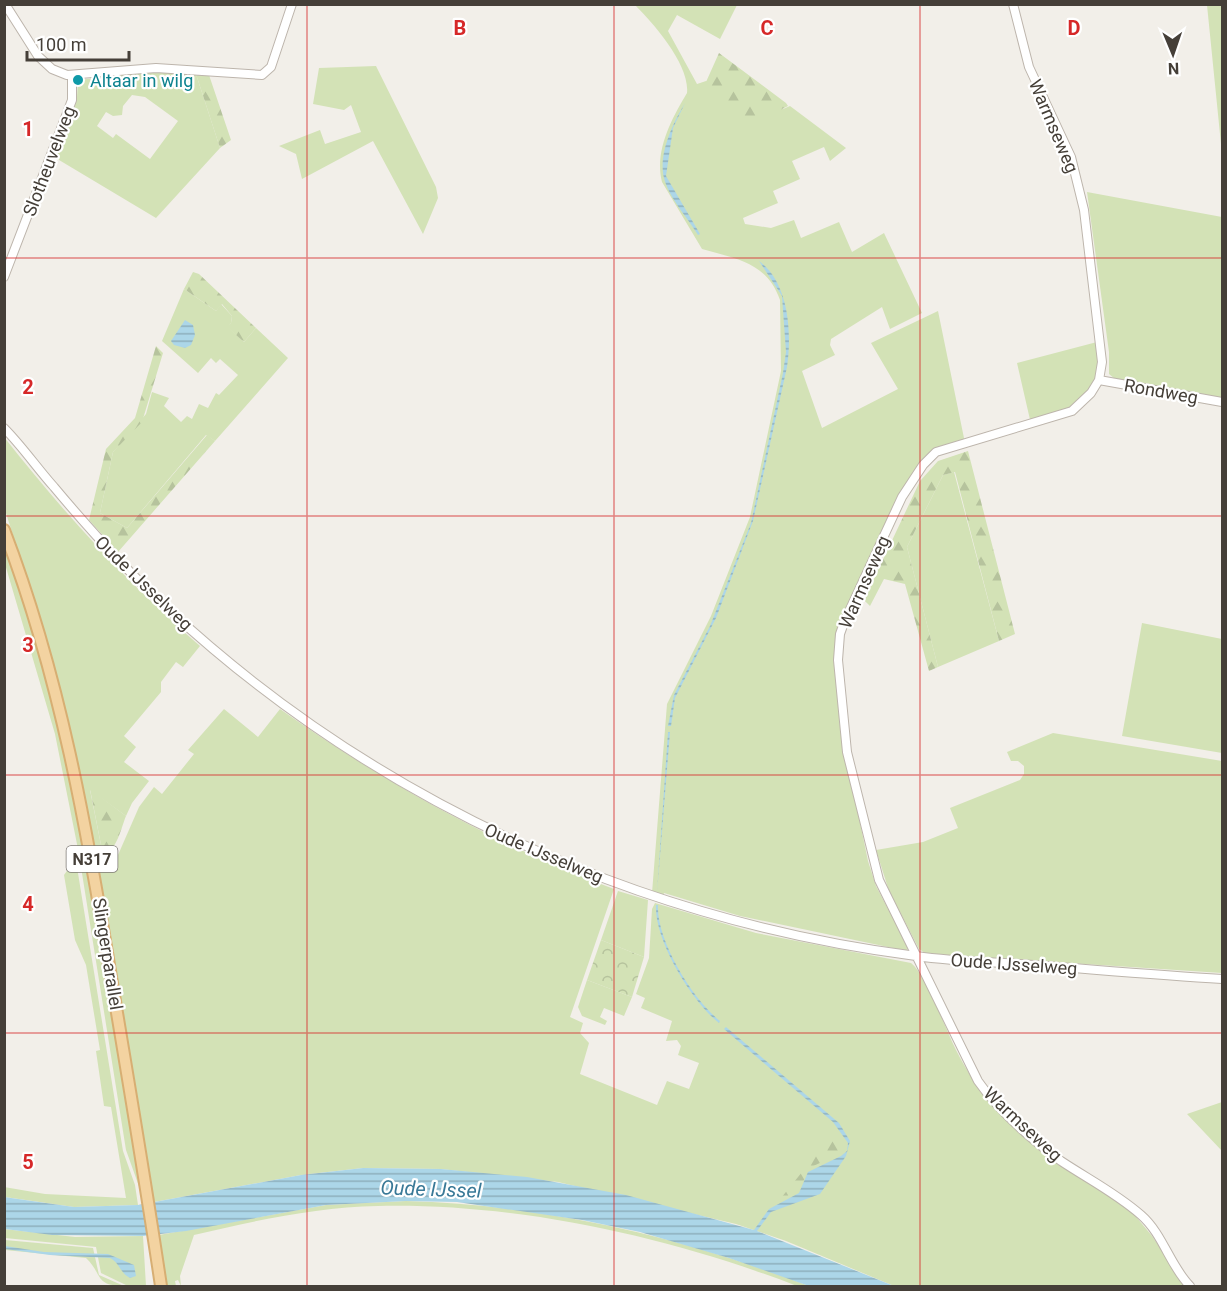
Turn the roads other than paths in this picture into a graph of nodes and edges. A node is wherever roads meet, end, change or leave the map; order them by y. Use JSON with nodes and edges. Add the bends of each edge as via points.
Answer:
{"nodes":[{"id":1,"x":5,"y":4,"type":"edge"},
{"id":2,"x":292,"y":4,"type":"edge"},
{"id":3,"x":1012,"y":4,"type":"edge"},
{"id":4,"x":72,"y":76,"type":"junction"},
{"id":5,"x":4,"y":277,"type":"edge"},
{"id":6,"x":1099,"y":380,"type":"junction"},
{"id":7,"x":1222,"y":402,"type":"edge"},
{"id":8,"x":4,"y":428,"type":"edge"},
{"id":9,"x":4,"y":530,"type":"edge"},
{"id":10,"x":918,"y":957,"type":"junction"},
{"id":11,"x":1222,"y":979,"type":"edge"},
{"id":12,"x":161,"y":1287,"type":"edge"},
{"id":13,"x":1190,"y":1287,"type":"edge"}],
"edges":[{"from":1,"to":4,"type":"street","via":[[38,56],[52,69]]},
{"from":2,"to":4,"type":"street","via":[[272,67],[262,75],[156,68]]},
{"from":3,"to":6,"type":"street","name":"Warmseweg","via":[[1029,68],[1071,158],[1084,210],[1101,344]]},
{"from":4,"to":5,"type":"street","name":"Slotheuvelweg","via":[[72,100]]},
{"from":6,"to":7,"type":"street","name":"Rondweg"},
{"from":6,"to":10,"type":"street","name":"Warmseweg","via":[[1081,404],[1058,417],[936,452],[902,497],[840,634],[838,660],[847,752],[873,862]]},
{"from":8,"to":10,"type":"street","name":"Oude IJsselweg","via":[[93,534],[168,609],[244,675],[310,724],[408,787],[528,848],[652,897],[772,931]]},
{"from":9,"to":12,"type":"main road","name":"Slingerparallel","number":"N317","via":[[41,640],[69,742],[93,862]]},
{"from":10,"to":11,"type":"street","name":"Oude IJsselweg"},
{"from":10,"to":13,"type":"street","name":"Warmseweg","via":[[985,1091],[1045,1147],[1144,1217]]}]}
